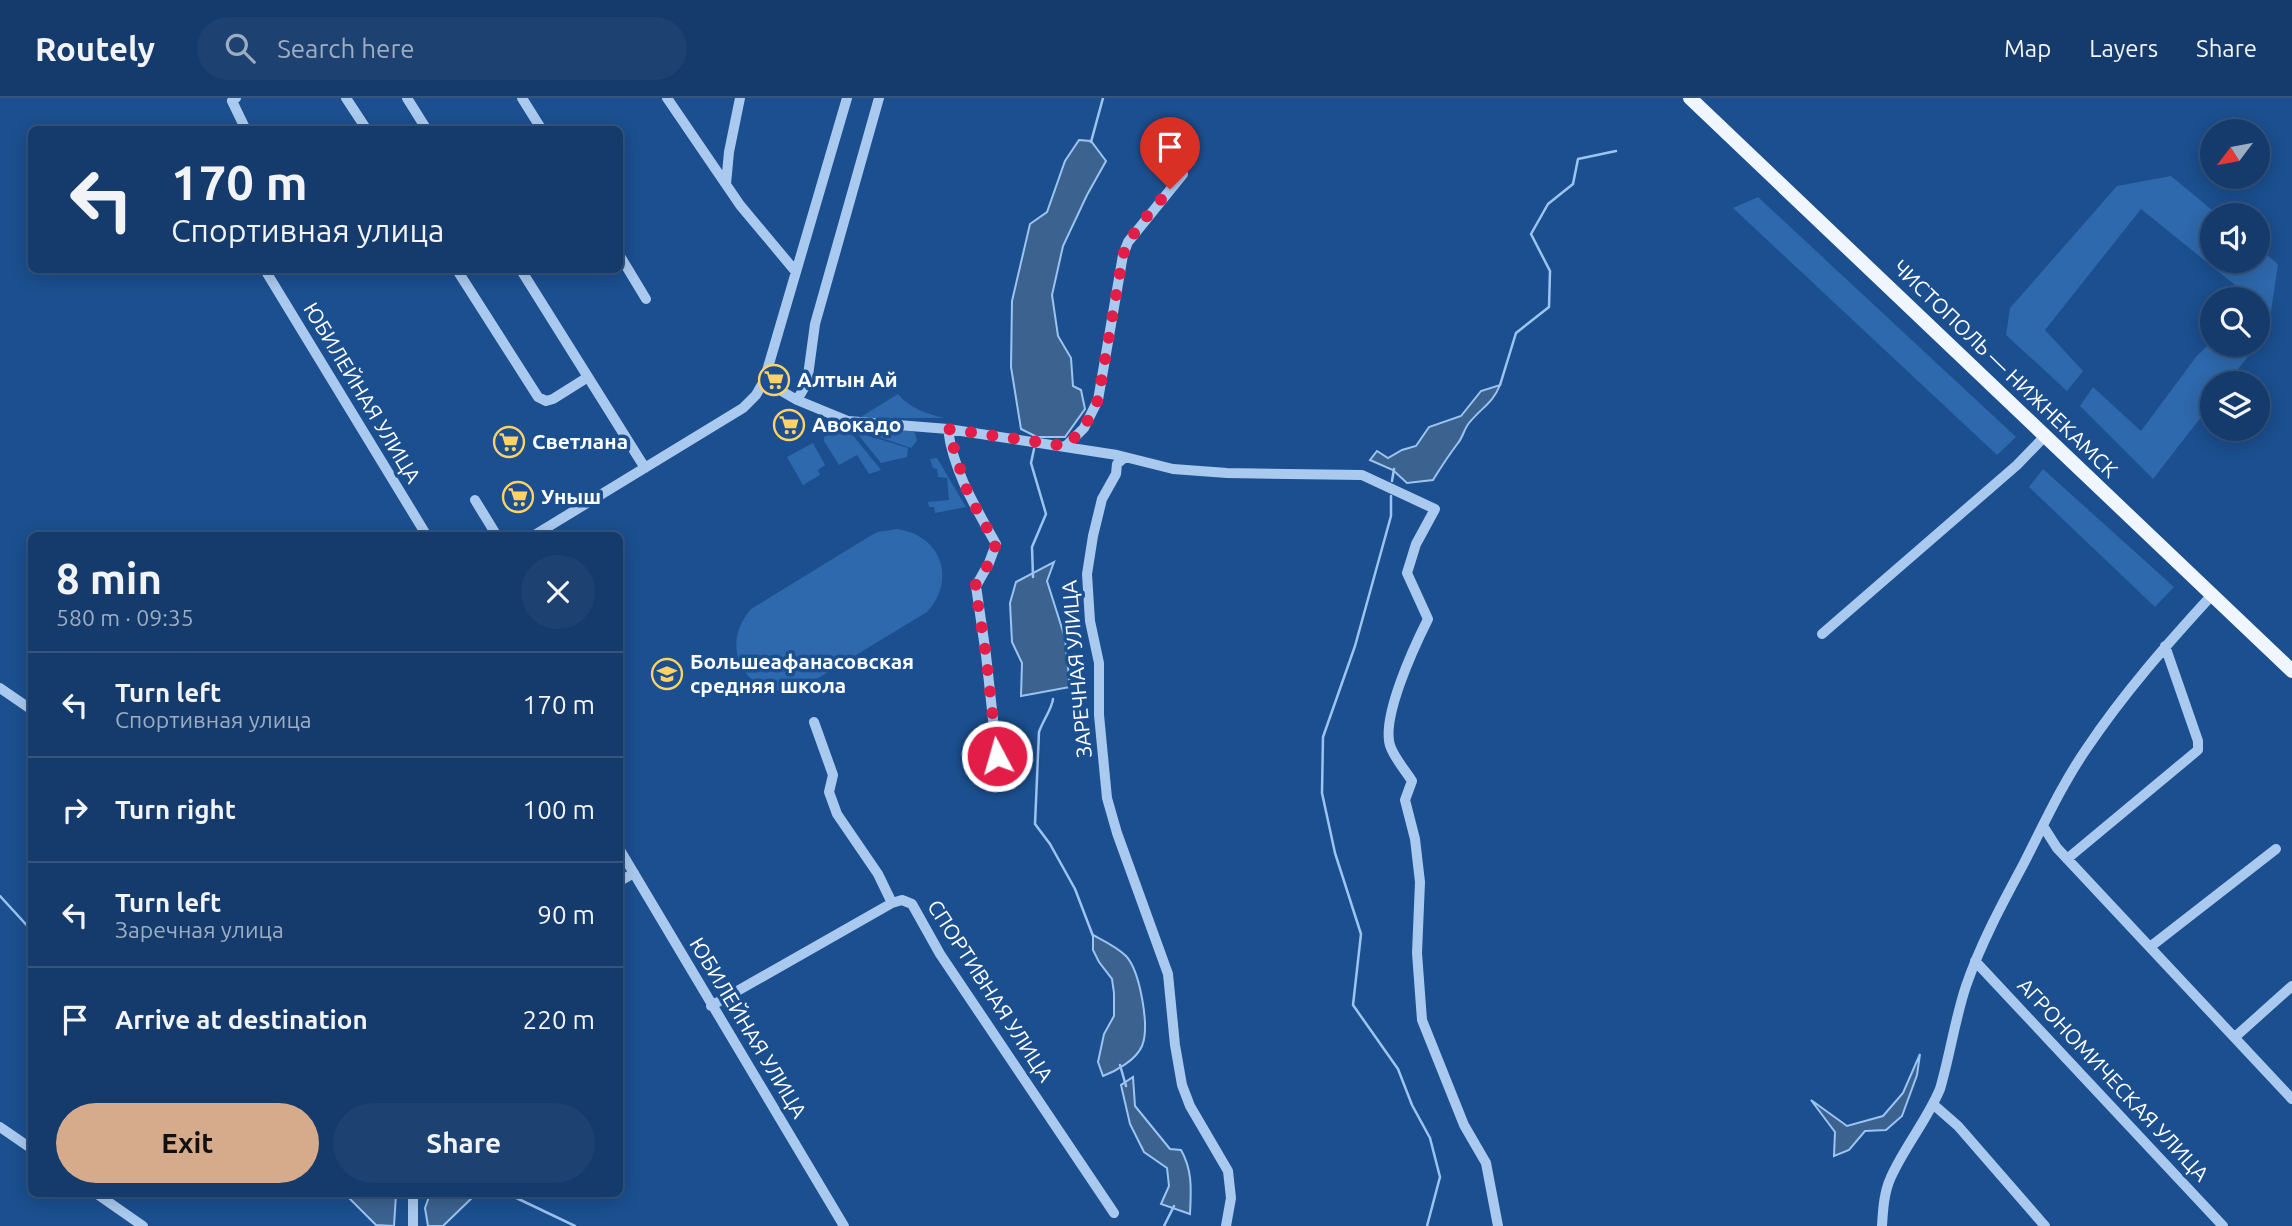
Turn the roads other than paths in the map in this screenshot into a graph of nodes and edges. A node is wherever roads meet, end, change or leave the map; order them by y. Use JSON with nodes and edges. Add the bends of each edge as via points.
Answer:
{"nodes":[{"id":1,"x":346,"y":98,"type":"edge"},
{"id":2,"x":407,"y":98,"type":"edge"},
{"id":3,"x":522,"y":98,"type":"edge"},
{"id":4,"x":667,"y":98,"type":"edge"},
{"id":5,"x":740,"y":98,"type":"edge"},
{"id":6,"x":846,"y":98,"type":"edge"},
{"id":7,"x":879,"y":98,"type":"edge"},
{"id":8,"x":1690,"y":98,"type":"edge"},
{"id":9,"x":234,"y":99,"type":"edge"},
{"id":10,"x":244,"y":126,"type":"edge"},
{"id":11,"x":364,"y":126,"type":"edge"},
{"id":12,"x":424,"y":126,"type":"edge"},
{"id":13,"x":540,"y":126,"type":"edge"},
{"id":14,"x":1184,"y":174,"type":"dead end"},
{"id":15,"x":726,"y":184,"type":"junction"},
{"id":16,"x":623,"y":261,"type":"edge"},
{"id":17,"x":796,"y":272,"type":"junction"},
{"id":18,"x":267,"y":273,"type":"edge"},
{"id":19,"x":459,"y":273,"type":"edge"},
{"id":20,"x":523,"y":273,"type":"edge"},
{"id":21,"x":646,"y":299,"type":"dead end"},
{"id":22,"x":588,"y":377,"type":"junction"},
{"id":23,"x":764,"y":381,"type":"junction"},
{"id":24,"x":797,"y":400,"type":"junction"},
{"id":25,"x":948,"y":429,"type":"junction"},
{"id":26,"x":2045,"y":436,"type":"junction"},
{"id":27,"x":1066,"y":446,"type":"junction"},
{"id":28,"x":1124,"y":458,"type":"junction"},
{"id":29,"x":645,"y":468,"type":"junction"},
{"id":30,"x":475,"y":499,"type":"dead end"},
{"id":31,"x":424,"y":532,"type":"edge"},
{"id":32,"x":495,"y":532,"type":"edge"},
{"id":33,"x":540,"y":532,"type":"edge"},
{"id":34,"x":2212,"y":595,"type":"junction"},
{"id":35,"x":1822,"y":634,"type":"dead end"},
{"id":36,"x":2165,"y":646,"type":"junction"},
{"id":37,"x":2292,"y":671,"type":"edge"},
{"id":38,"x":0,"y":688,"type":"edge"},
{"id":39,"x":28,"y":707,"type":"edge"},
{"id":40,"x":814,"y":722,"type":"dead end"},
{"id":41,"x":997,"y":756,"type":"dead end"},
{"id":42,"x":2043,"y":826,"type":"junction"},
{"id":43,"x":2276,"y":849,"type":"dead end"},
{"id":44,"x":623,"y":855,"type":"edge"},
{"id":45,"x":2067,"y":859,"type":"junction"},
{"id":46,"x":634,"y":873,"type":"junction"},
{"id":47,"x":623,"y":879,"type":"edge"},
{"id":48,"x":892,"y":902,"type":"junction"},
{"id":49,"x":2150,"y":947,"type":"junction"},
{"id":50,"x":1975,"y":961,"type":"junction"},
{"id":51,"x":2292,"y":986,"type":"edge"},
{"id":52,"x":711,"y":1006,"type":"junction"},
{"id":53,"x":2235,"y":1037,"type":"junction"},
{"id":54,"x":2292,"y":1098,"type":"edge"},
{"id":55,"x":1934,"y":1105,"type":"junction"},
{"id":56,"x":0,"y":1127,"type":"edge"},
{"id":57,"x":28,"y":1146,"type":"edge"},
{"id":58,"x":101,"y":1197,"type":"edge"},
{"id":59,"x":413,"y":1197,"type":"edge"},
{"id":60,"x":1114,"y":1213,"type":"dead end"},
{"id":61,"x":144,"y":1226,"type":"edge"},
{"id":62,"x":413,"y":1226,"type":"edge"},
{"id":63,"x":844,"y":1226,"type":"edge"},
{"id":64,"x":1226,"y":1226,"type":"edge"},
{"id":65,"x":1498,"y":1226,"type":"edge"},
{"id":66,"x":1882,"y":1226,"type":"edge"},
{"id":67,"x":2045,"y":1226,"type":"edge"},
{"id":68,"x":2223,"y":1226,"type":"edge"}],
"edges":[{"from":1,"to":11,"type":"street"},
{"from":2,"to":12,"type":"street"},
{"from":3,"to":13,"type":"street"},
{"from":4,"to":15,"type":"street"},
{"from":5,"to":15,"type":"street"},
{"from":6,"to":17,"type":"street"},
{"from":7,"to":24,"type":"street","via":[[815,324],[807,383]]},
{"from":8,"to":26,"type":"main road","name":"ЧИСТОПОЛЬ — НИЖНЕКАМСК"},
{"from":9,"to":10,"type":"street"},
{"from":14,"to":27,"type":"street","via":[[1128,242],[1098,400],[1084,428]]},
{"from":15,"to":17,"type":"street"},
{"from":16,"to":21,"type":"street"},
{"from":17,"to":23,"type":"street"},
{"from":18,"to":31,"type":"street","name":"ЮБИЛЕЙНАЯ УЛИЦА"},
{"from":19,"to":22,"type":"street","via":[[538,397],[553,399]]},
{"from":20,"to":22,"type":"street"},
{"from":22,"to":29,"type":"street"},
{"from":23,"to":24,"type":"street"},
{"from":23,"to":29,"type":"street","via":[[743,408]]},
{"from":24,"to":25,"type":"street","via":[[848,421]]},
{"from":25,"to":27,"type":"street"},
{"from":25,"to":41,"type":"street","via":[[968,494],[996,544],[975,586]]},
{"from":26,"to":34,"type":"main road","name":"ЧИСТОПОЛЬ — НИЖНЕКАМСК"},
{"from":26,"to":35,"type":"street"},
{"from":27,"to":28,"type":"street"},
{"from":28,"to":64,"type":"street","name":"ЗАРЕЧНАЯ УЛИЦА","via":[[1102,499],[1087,573],[1099,663],[1108,798],[1168,974],[1182,1085],[1228,1171],[1231,1198]]},
{"from":28,"to":65,"type":"street","via":[[1214,472],[1362,475],[1435,509],[1407,573],[1428,619],[1391,713],[1389,746],[1412,781],[1405,800],[1420,882],[1417,953],[1422,1020],[1464,1125],[1486,1163]]},
{"from":29,"to":33,"type":"street"},
{"from":30,"to":32,"type":"street"},
{"from":34,"to":36,"type":"street"},
{"from":34,"to":37,"type":"main road","name":"ЧИСТОПОЛЬ — НИЖНЕКАМСК"},
{"from":36,"to":42,"type":"street","via":[[2086,749]]},
{"from":36,"to":45,"type":"street","via":[[2198,750]]},
{"from":38,"to":39,"type":"street"},
{"from":40,"to":48,"type":"street","name":"СПОРТИВНАЯ УЛИЦА","via":[[833,775],[829,792],[837,814]]},
{"from":42,"to":45,"type":"street"},
{"from":42,"to":50,"type":"street"},
{"from":43,"to":49,"type":"street"},
{"from":44,"to":46,"type":"street","name":"ЮБИЛЕЙНАЯ УЛИЦА"},
{"from":45,"to":49,"type":"street"},
{"from":46,"to":47,"type":"street"},
{"from":46,"to":52,"type":"street","name":"ЮБИЛЕЙНАЯ УЛИЦА"},
{"from":48,"to":52,"type":"street"},
{"from":48,"to":60,"type":"street","name":"СПОРТИВНАЯ УЛИЦА","via":[[912,904],[940,954]]},
{"from":49,"to":53,"type":"street"},
{"from":50,"to":55,"type":"street"},
{"from":50,"to":68,"type":"street","name":"АГРОНОМИЧЕСКАЯ УЛИЦА"},
{"from":51,"to":53,"type":"street"},
{"from":52,"to":63,"type":"street","name":"ЮБИЛЕЙНАЯ УЛИЦА"},
{"from":53,"to":54,"type":"street"},
{"from":55,"to":66,"type":"street","via":[[1891,1178]]},
{"from":55,"to":67,"type":"street"},
{"from":56,"to":57,"type":"street"},
{"from":58,"to":61,"type":"street"},
{"from":59,"to":62,"type":"street"}]}
